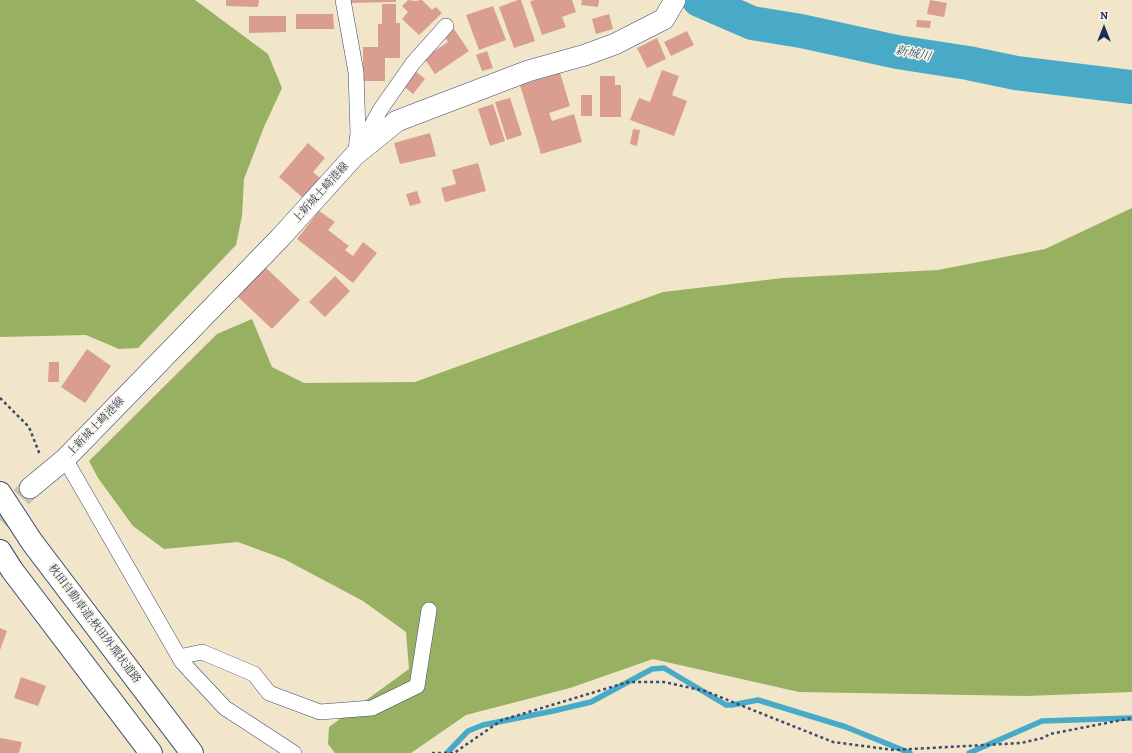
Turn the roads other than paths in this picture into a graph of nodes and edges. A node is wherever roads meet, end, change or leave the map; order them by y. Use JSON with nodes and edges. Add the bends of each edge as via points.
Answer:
{"nodes":[{"id":1,"x":342,"y":0,"type":"edge"},
{"id":2,"x":675,"y":0,"type":"edge"},
{"id":3,"x":446,"y":26,"type":"dead end"},
{"id":4,"x":355,"y":155,"type":"junction"},
{"id":5,"x":65,"y":459,"type":"junction"},
{"id":6,"x":30,"y":488,"type":"tunnel mouth"},
{"id":7,"x":0,"y":493,"type":"edge"},
{"id":8,"x":0,"y":550,"type":"edge"},
{"id":9,"x":429,"y":610,"type":"dead end"},
{"id":10,"x":179,"y":657,"type":"junction"},
{"id":11,"x":151,"y":753,"type":"edge"},
{"id":12,"x":192,"y":753,"type":"edge"},
{"id":13,"x":294,"y":753,"type":"edge"}],
"edges":[{"from":1,"to":4,"type":"street","via":[[356,72],[358,133]]},
{"from":2,"to":4,"type":"main road","name":"上新城土崎港線","via":[[664,19],[615,44],[528,71],[397,121]]},
{"from":3,"to":4,"type":"street","via":[[412,63],[380,110]]},
{"from":4,"to":5,"type":"main road","name":"上新城土崎港線","via":[[280,238]]},
{"from":5,"to":6,"type":"main road","name":"上新城土崎港線"},
{"from":5,"to":10,"type":"street"},
{"from":7,"to":12,"type":"highway","name":"秋田自動車道;秋田外環状道路","via":[[32,542]]},
{"from":8,"to":11,"type":"highway","via":[[12,570]]},
{"from":9,"to":10,"type":"street","via":[[417,686],[372,708],[320,712],[269,693],[254,674],[202,652]]},
{"from":10,"to":13,"type":"street","via":[[225,708]]}]}
